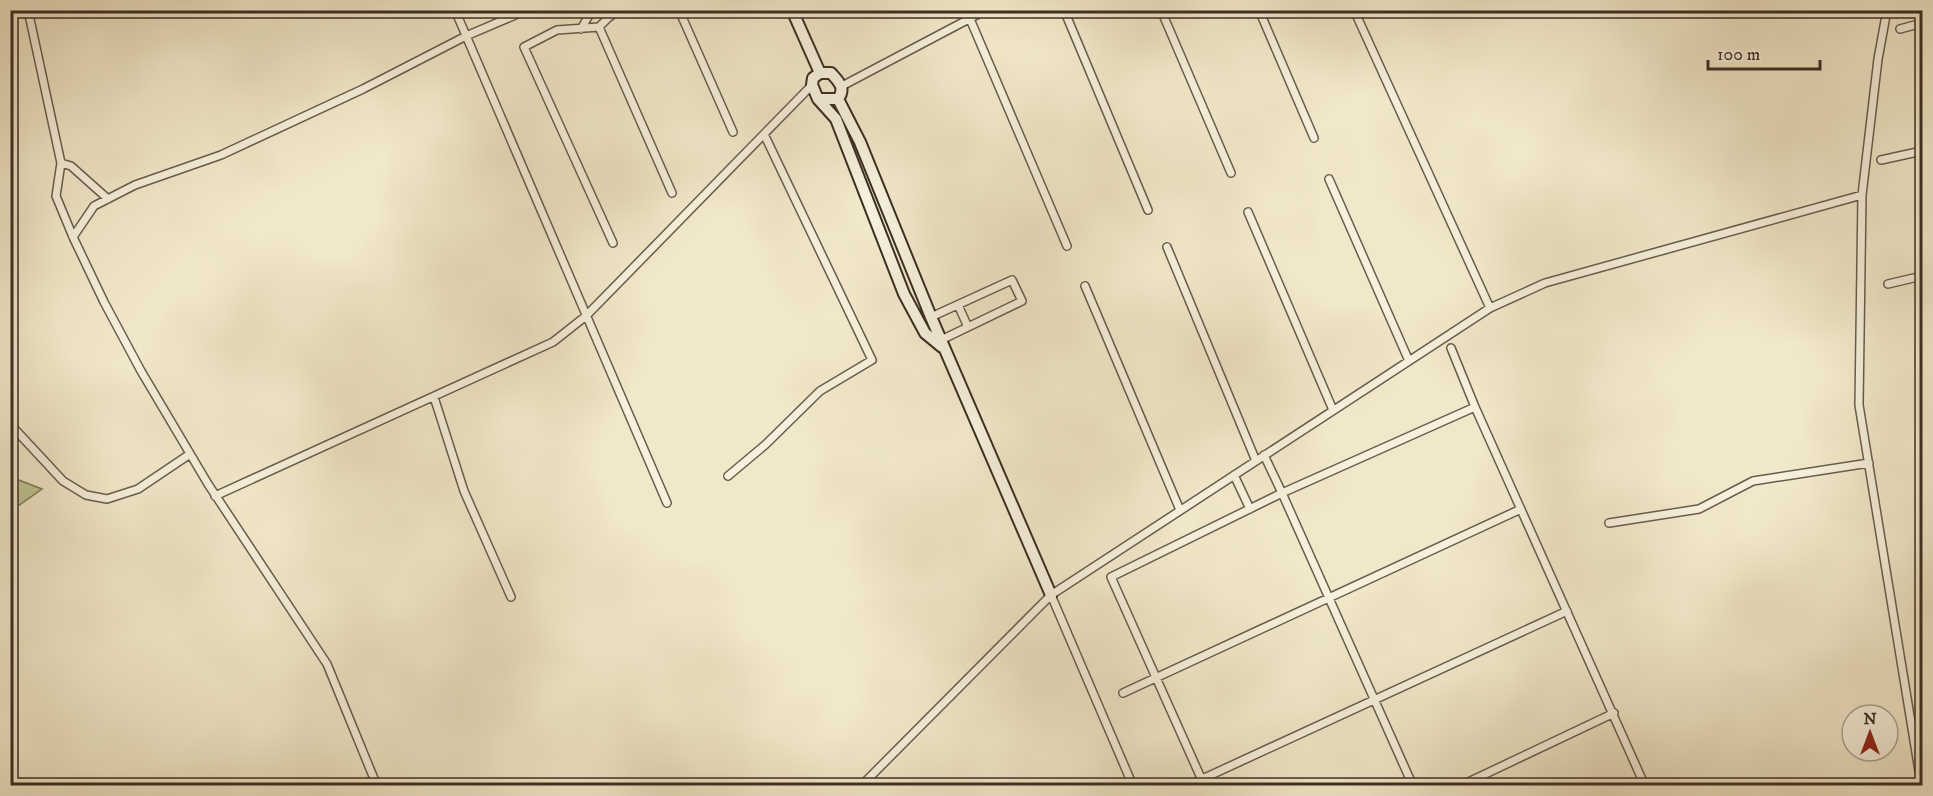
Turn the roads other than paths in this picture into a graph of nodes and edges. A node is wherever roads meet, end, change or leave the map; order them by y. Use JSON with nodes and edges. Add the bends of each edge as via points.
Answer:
{"nodes":[{"id":1,"x":28,"y":10,"type":"edge"},
{"id":2,"x":455,"y":10,"type":"edge"},
{"id":3,"x":527,"y":10,"type":"edge"},
{"id":4,"x":592,"y":10,"type":"edge"},
{"id":5,"x":679,"y":10,"type":"edge"},
{"id":6,"x":792,"y":10,"type":"edge"},
{"id":7,"x":986,"y":10,"type":"edge"},
{"id":8,"x":1064,"y":10,"type":"edge"},
{"id":9,"x":1161,"y":10,"type":"edge"},
{"id":10,"x":1258,"y":10,"type":"edge"},
{"id":11,"x":1354,"y":10,"type":"edge"},
{"id":12,"x":1887,"y":10,"type":"edge"},
{"id":13,"x":614,"y":13,"type":"edge"},
{"id":14,"x":970,"y":19,"type":"junction"},
{"id":15,"x":1923,"y":23,"type":"edge"},
{"id":16,"x":599,"y":27,"type":"junction"},
{"id":17,"x":581,"y":28,"type":"junction"},
{"id":18,"x":1900,"y":29,"type":"dead end"},
{"id":19,"x":466,"y":36,"type":"junction"},
{"id":20,"x":820,"y":73,"type":"junction"},
{"id":21,"x":812,"y":85,"type":"junction"},
{"id":22,"x":842,"y":86,"type":"junction"},
{"id":23,"x":818,"y":99,"type":"junction"},
{"id":24,"x":838,"y":99,"type":"junction"},
{"id":25,"x":733,"y":132,"type":"dead end"},
{"id":26,"x":764,"y":134,"type":"junction"},
{"id":27,"x":1314,"y":138,"type":"dead end"},
{"id":28,"x":1923,"y":151,"type":"edge"},
{"id":29,"x":1881,"y":160,"type":"dead end"},
{"id":30,"x":61,"y":163,"type":"junction"},
{"id":31,"x":1231,"y":172,"type":"dead end"},
{"id":32,"x":1329,"y":179,"type":"dead end"},
{"id":33,"x":672,"y":193,"type":"dead end"},
{"id":34,"x":1862,"y":195,"type":"junction"},
{"id":35,"x":108,"y":199,"type":"junction"},
{"id":36,"x":1148,"y":210,"type":"dead end"},
{"id":37,"x":1248,"y":212,"type":"dead end"},
{"id":38,"x":73,"y":237,"type":"junction"},
{"id":39,"x":613,"y":243,"type":"dead end"},
{"id":40,"x":1066,"y":246,"type":"dead end"},
{"id":41,"x":1167,"y":247,"type":"dead end"},
{"id":42,"x":1923,"y":276,"type":"edge"},
{"id":43,"x":1888,"y":284,"type":"dead end"},
{"id":44,"x":1085,"y":286,"type":"dead end"},
{"id":45,"x":958,"y":305,"type":"junction"},
{"id":46,"x":1490,"y":308,"type":"junction"},
{"id":47,"x":586,"y":316,"type":"junction"},
{"id":48,"x":931,"y":317,"type":"junction"},
{"id":49,"x":968,"y":327,"type":"junction"},
{"id":50,"x":943,"y":344,"type":"junction"},
{"id":51,"x":1451,"y":348,"type":"dead end"},
{"id":52,"x":1409,"y":361,"type":"junction"},
{"id":53,"x":434,"y":397,"type":"junction"},
{"id":54,"x":1475,"y":407,"type":"junction"},
{"id":55,"x":1333,"y":410,"type":"junction"},
{"id":56,"x":10,"y":424,"type":"edge"},
{"id":57,"x":190,"y":454,"type":"junction"},
{"id":58,"x":1264,"y":455,"type":"junction"},
{"id":59,"x":1256,"y":460,"type":"junction"},
{"id":60,"x":1869,"y":463,"type":"junction"},
{"id":61,"x":1234,"y":475,"type":"junction"},
{"id":62,"x":728,"y":476,"type":"dead end"},
{"id":63,"x":1282,"y":494,"type":"junction"},
{"id":64,"x":215,"y":496,"type":"junction"},
{"id":65,"x":667,"y":503,"type":"dead end"},
{"id":66,"x":1250,"y":509,"type":"junction"},
{"id":67,"x":1521,"y":509,"type":"junction"},
{"id":68,"x":1180,"y":510,"type":"junction"},
{"id":69,"x":1609,"y":523,"type":"dead end"},
{"id":70,"x":1051,"y":596,"type":"junction"},
{"id":71,"x":511,"y":597,"type":"dead end"},
{"id":72,"x":1328,"y":599,"type":"junction"},
{"id":73,"x":1567,"y":611,"type":"junction"},
{"id":74,"x":1156,"y":678,"type":"junction"},
{"id":75,"x":1123,"y":693,"type":"dead end"},
{"id":76,"x":1374,"y":701,"type":"junction"},
{"id":77,"x":1614,"y":713,"type":"junction"},
{"id":78,"x":1921,"y":773,"type":"edge"},
{"id":79,"x":1201,"y":778,"type":"junction"},
{"id":80,"x":377,"y":786,"type":"edge"},
{"id":81,"x":861,"y":786,"type":"edge"},
{"id":82,"x":1133,"y":786,"type":"edge"},
{"id":83,"x":1187,"y":786,"type":"edge"},
{"id":84,"x":1413,"y":786,"type":"edge"},
{"id":85,"x":1460,"y":786,"type":"edge"},
{"id":86,"x":1645,"y":786,"type":"edge"}],
"edges":[{"from":1,"to":30,"type":"street"},
{"from":2,"to":19,"type":"street"},
{"from":3,"to":19,"type":"street"},
{"from":4,"to":13,"type":"street"},
{"from":4,"to":17,"type":"street"},
{"from":5,"to":25,"type":"street"},
{"from":6,"to":20,"type":"street"},
{"from":7,"to":14,"type":"street"},
{"from":8,"to":36,"type":"street"},
{"from":9,"to":31,"type":"street"},
{"from":10,"to":27,"type":"street"},
{"from":11,"to":46,"type":"street"},
{"from":12,"to":34,"type":"street"},
{"from":13,"to":16,"type":"street"},
{"from":14,"to":22,"type":"street"},
{"from":14,"to":40,"type":"street"},
{"from":15,"to":18,"type":"street"},
{"from":16,"to":17,"type":"street"},
{"from":16,"to":33,"type":"street"},
{"from":17,"to":39,"type":"street","via":[[557,30],[524,47]]},
{"from":19,"to":35,"type":"street","via":[[221,155],[135,185]]},
{"from":19,"to":47,"type":"street"},
{"from":20,"to":21,"type":"street","via":[[813,78]]},
{"from":20,"to":22,"type":"street","via":[[831,73]]},
{"from":21,"to":23,"type":"street"},
{"from":21,"to":26,"type":"street"},
{"from":22,"to":24,"type":"street"},
{"from":23,"to":24,"type":"street"},
{"from":23,"to":50,"type":"street","via":[[836,119],[904,294],[925,333]]},
{"from":24,"to":48,"type":"street","via":[[860,142]]},
{"from":26,"to":47,"type":"street"},
{"from":26,"to":62,"type":"street","via":[[872,360],[820,391]]},
{"from":28,"to":29,"type":"street"},
{"from":30,"to":35,"type":"street","via":[[71,166]]},
{"from":30,"to":38,"type":"street","via":[[56,196]]},
{"from":32,"to":52,"type":"street"},
{"from":34,"to":46,"type":"street","via":[[1545,283]]},
{"from":34,"to":60,"type":"street","via":[[1859,405]]},
{"from":35,"to":38,"type":"street","via":[[94,206]]},
{"from":37,"to":55,"type":"street"},
{"from":38,"to":57,"type":"street","via":[[141,371]]},
{"from":41,"to":59,"type":"street"},
{"from":42,"to":43,"type":"street"},
{"from":44,"to":68,"type":"street"},
{"from":45,"to":48,"type":"street"},
{"from":45,"to":49,"type":"street"},
{"from":45,"to":49,"type":"street","via":[[1012,280],[1022,301]]},
{"from":46,"to":52,"type":"street"},
{"from":47,"to":53,"type":"street","via":[[553,342]]},
{"from":47,"to":65,"type":"street"},
{"from":48,"to":50,"type":"street"},
{"from":49,"to":50,"type":"street"},
{"from":50,"to":70,"type":"street"},
{"from":51,"to":54,"type":"street"},
{"from":52,"to":55,"type":"street"},
{"from":53,"to":64,"type":"street"},
{"from":53,"to":71,"type":"street","via":[[464,491]]},
{"from":54,"to":63,"type":"street"},
{"from":54,"to":67,"type":"street"},
{"from":55,"to":58,"type":"street"},
{"from":56,"to":57,"type":"street","via":[[63,481],[86,495],[107,499],[138,489]]},
{"from":57,"to":64,"type":"street"},
{"from":58,"to":59,"type":"street"},
{"from":58,"to":63,"type":"street"},
{"from":59,"to":61,"type":"street"},
{"from":60,"to":69,"type":"street","via":[[1753,481],[1699,509]]},
{"from":60,"to":78,"type":"street"},
{"from":61,"to":66,"type":"street"},
{"from":61,"to":68,"type":"street"},
{"from":63,"to":66,"type":"street"},
{"from":63,"to":72,"type":"street"},
{"from":64,"to":80,"type":"street","via":[[327,664]]},
{"from":66,"to":74,"type":"street","via":[[1111,577]]},
{"from":67,"to":72,"type":"street"},
{"from":67,"to":73,"type":"street"},
{"from":68,"to":70,"type":"street"},
{"from":70,"to":81,"type":"street"},
{"from":70,"to":82,"type":"street"},
{"from":72,"to":74,"type":"street"},
{"from":72,"to":76,"type":"street"},
{"from":73,"to":76,"type":"street"},
{"from":73,"to":77,"type":"street"},
{"from":74,"to":75,"type":"street"},
{"from":74,"to":79,"type":"street"},
{"from":76,"to":79,"type":"street"},
{"from":76,"to":84,"type":"street"},
{"from":77,"to":85,"type":"street"},
{"from":77,"to":86,"type":"street"},
{"from":79,"to":83,"type":"street"}]}
